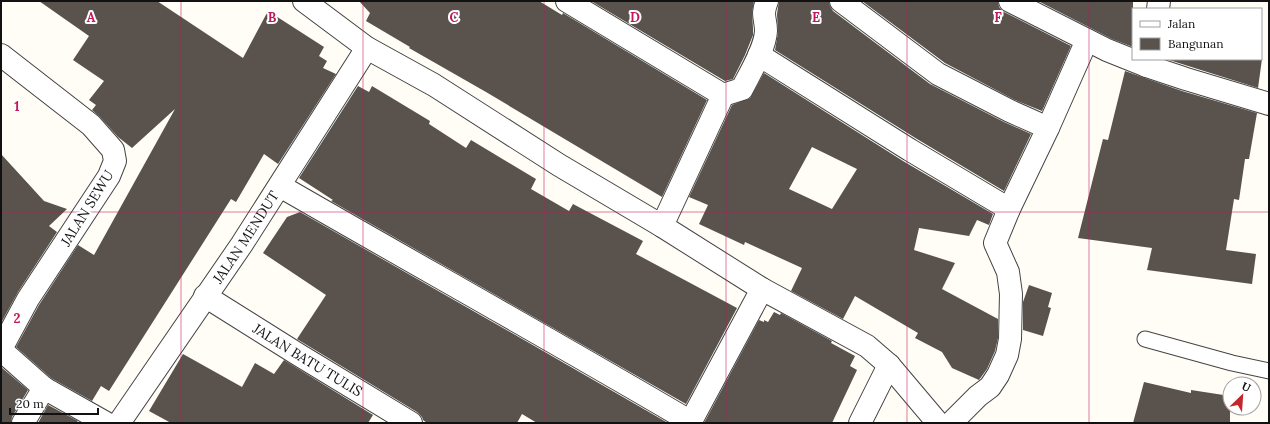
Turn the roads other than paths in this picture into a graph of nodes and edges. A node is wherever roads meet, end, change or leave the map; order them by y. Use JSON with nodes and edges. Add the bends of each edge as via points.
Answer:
{"nodes":[{"id":1,"x":304,"y":1,"type":"edge"},
{"id":2,"x":567,"y":1,"type":"edge"},
{"id":3,"x":767,"y":1,"type":"edge"},
{"id":4,"x":841,"y":1,"type":"edge"},
{"id":5,"x":1010,"y":1,"type":"edge"},
{"id":6,"x":1087,"y":40,"type":"junction"},
{"id":7,"x":367,"y":48,"type":"junction"},
{"id":8,"x":1,"y":55,"type":"edge"},
{"id":9,"x":760,"y":55,"type":"junction"},
{"id":10,"x":1132,"y":57,"type":"edge"},
{"id":11,"x":1148,"y":62,"type":"edge"},
{"id":12,"x":723,"y":95,"type":"junction"},
{"id":13,"x":1269,"y":104,"type":"edge"},
{"id":14,"x":1048,"y":128,"type":"junction"},
{"id":15,"x":280,"y":186,"type":"junction"},
{"id":16,"x":1009,"y":209,"type":"junction"},
{"id":17,"x":662,"y":226,"type":"junction"},
{"id":18,"x":762,"y":290,"type":"junction"},
{"id":19,"x":205,"y":296,"type":"junction"},
{"id":20,"x":1145,"y":339,"type":"dead end"},
{"id":21,"x":1,"y":349,"type":"edge"},
{"id":22,"x":889,"y":366,"type":"junction"},
{"id":23,"x":1269,"y":371,"type":"edge"},
{"id":24,"x":44,"y":388,"type":"junction"},
{"id":25,"x":691,"y":422,"type":"edge"},
{"id":26,"x":23,"y":423,"type":"edge"},
{"id":27,"x":106,"y":423,"type":"edge"},
{"id":28,"x":119,"y":423,"type":"edge"},
{"id":29,"x":410,"y":423,"type":"edge"},
{"id":30,"x":860,"y":423,"type":"edge"},
{"id":31,"x":938,"y":423,"type":"edge"},
{"id":32,"x":950,"y":423,"type":"edge"}],
"edges":[{"from":1,"to":7,"type":"street"},
{"from":2,"to":12,"type":"street"},
{"from":3,"to":9,"type":"street","via":[[763,13],[766,32]]},
{"from":4,"to":14,"type":"street","via":[[938,74]]},
{"from":5,"to":6,"type":"street"},
{"from":6,"to":10,"type":"street","via":[[1107,50]]},
{"from":6,"to":14,"type":"street"},
{"from":7,"to":15,"type":"street","name":"JALAN MENDUT"},
{"from":7,"to":17,"type":"street","via":[[434,85],[559,165]]},
{"from":8,"to":21,"type":"street","name":"JALAN SEWU","via":[[91,125],[113,150],[115,161],[109,176],[28,298]]},
{"from":9,"to":12,"type":"street","via":[[742,89]]},
{"from":9,"to":16,"type":"street"},
{"from":11,"to":13,"type":"street","via":[[1186,79]]},
{"from":12,"to":17,"type":"street"},
{"from":14,"to":16,"type":"street"},
{"from":15,"to":19,"type":"street","name":"JALAN MENDUT"},
{"from":15,"to":25,"type":"street"},
{"from":16,"to":32,"type":"street","via":[[995,243],[1008,272],[1011,294],[1007,355],[990,387]]},
{"from":17,"to":18,"type":"street"},
{"from":18,"to":22,"type":"street","via":[[867,346]]},
{"from":18,"to":25,"type":"street"},
{"from":19,"to":28,"type":"street","name":"JALAN MENDUT"},
{"from":19,"to":29,"type":"street","name":"JALAN BATU TULIS"},
{"from":20,"to":23,"type":"lane"},
{"from":21,"to":24,"type":"street","name":"JALAN SEWU"},
{"from":22,"to":30,"type":"street"},
{"from":22,"to":31,"type":"street"},
{"from":24,"to":26,"type":"street"},
{"from":24,"to":27,"type":"street","name":"JALAN SEWU"}]}
